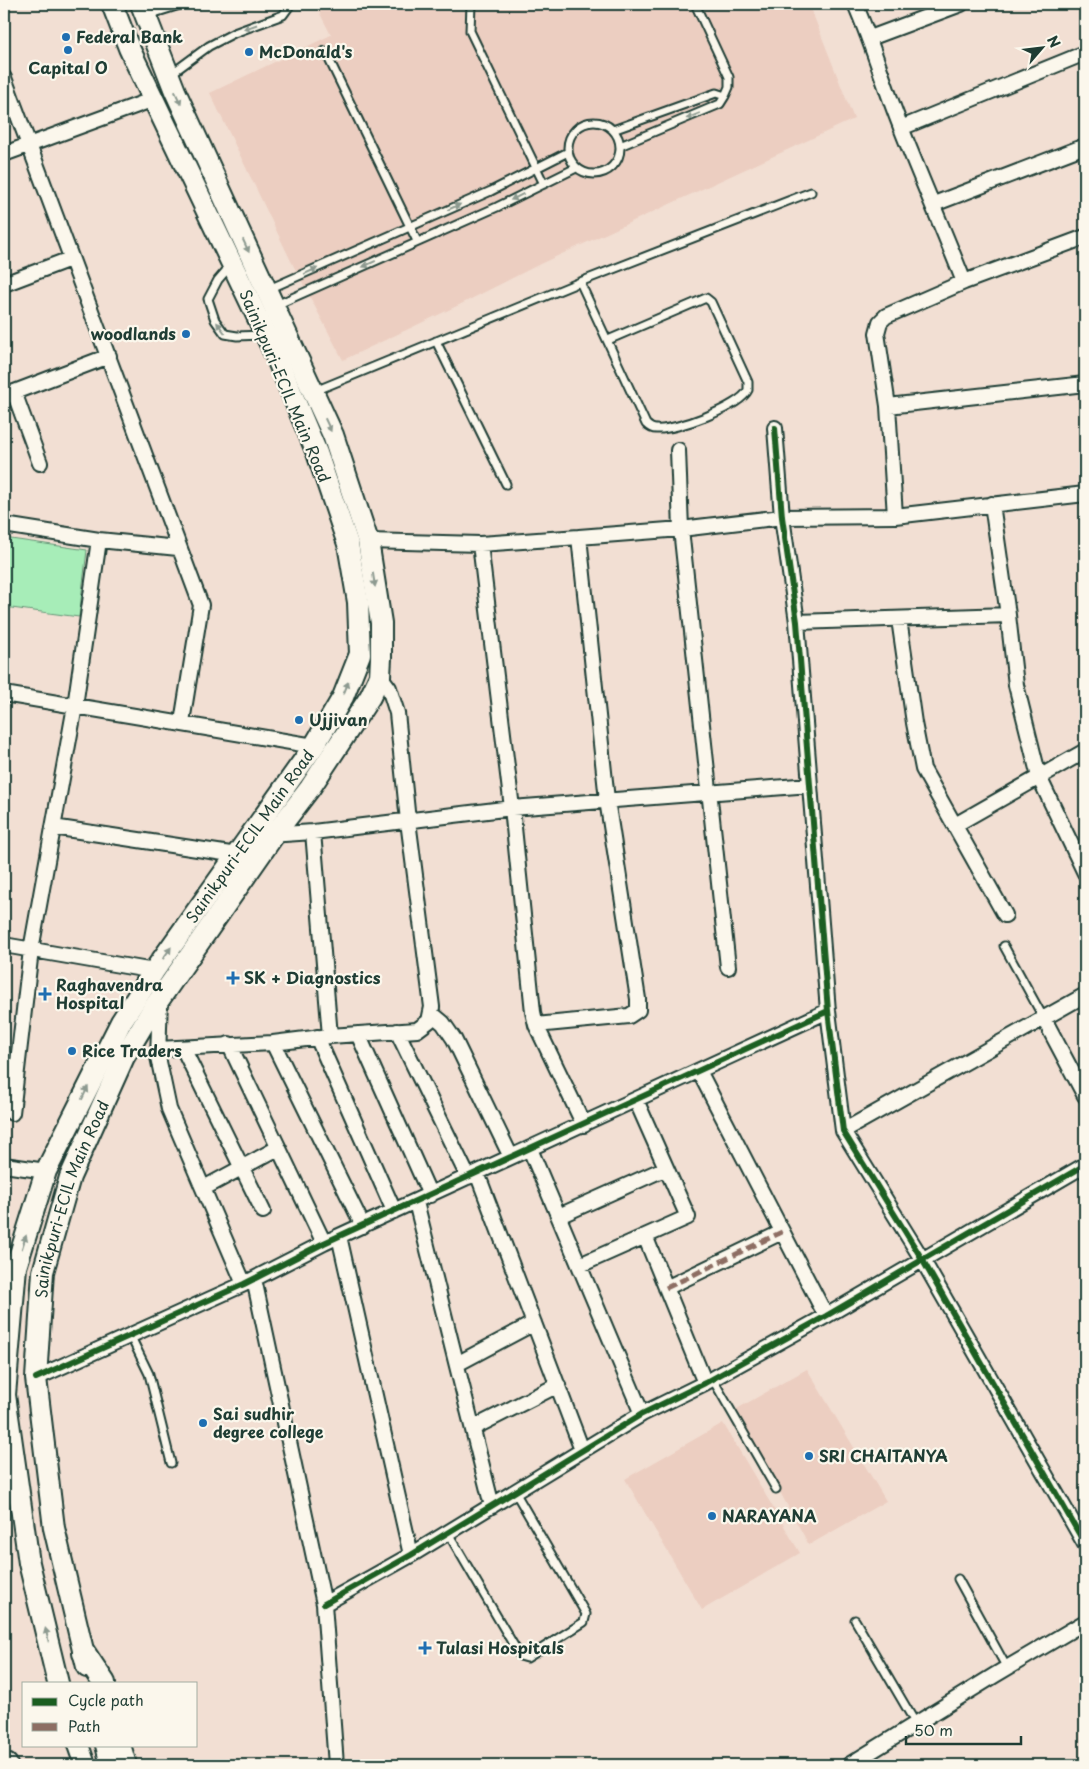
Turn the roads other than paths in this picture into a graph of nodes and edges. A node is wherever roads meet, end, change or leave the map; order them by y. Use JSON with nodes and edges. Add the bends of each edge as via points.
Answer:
{"nodes":[{"id":1,"x":112,"y":4,"type":"edge"},
{"id":2,"x":183,"y":4,"type":"edge"},
{"id":3,"x":291,"y":4,"type":"edge"},
{"id":4,"x":471,"y":4,"type":"edge"},
{"id":5,"x":695,"y":4,"type":"edge"},
{"id":6,"x":855,"y":4,"type":"edge"},
{"id":7,"x":962,"y":4,"type":"edge"},
{"id":8,"x":143,"y":10,"type":"edge"},
{"id":9,"x":870,"y":38,"type":"junction"},
{"id":10,"x":325,"y":50,"type":"dead end"},
{"id":11,"x":1085,"y":53,"type":"edge"},
{"id":12,"x":169,"y":76,"type":"junction"},
{"id":13,"x":4,"y":78,"type":"edge"},
{"id":14,"x":725,"y":96,"type":"junction"},
{"id":15,"x":154,"y":99,"type":"junction"},
{"id":16,"x":901,"y":128,"type":"junction"},
{"id":17,"x":613,"y":130,"type":"junction"},
{"id":18,"x":28,"y":146,"type":"junction"},
{"id":19,"x":620,"y":146,"type":"junction"},
{"id":20,"x":1085,"y":146,"type":"edge"},
{"id":21,"x":568,"y":152,"type":"junction"},
{"id":22,"x":4,"y":154,"type":"edge"},
{"id":23,"x":576,"y":168,"type":"junction"},
{"id":24,"x":536,"y":169,"type":"junction"},
{"id":25,"x":544,"y":184,"type":"junction"},
{"id":26,"x":811,"y":192,"type":"dead end"},
{"id":27,"x":934,"y":204,"type":"junction"},
{"id":28,"x":410,"y":226,"type":"junction"},
{"id":29,"x":1085,"y":237,"type":"edge"},
{"id":30,"x":418,"y":241,"type":"junction"},
{"id":31,"x":70,"y":258,"type":"junction"},
{"id":32,"x":232,"y":264,"type":"junction"},
{"id":33,"x":580,"y":282,"type":"junction"},
{"id":34,"x":964,"y":282,"type":"junction"},
{"id":35,"x":4,"y":284,"type":"edge"},
{"id":36,"x":270,"y":298,"type":"junction"},
{"id":37,"x":266,"y":335,"type":"junction"},
{"id":38,"x":608,"y":340,"type":"junction"},
{"id":39,"x":436,"y":341,"type":"junction"},
{"id":40,"x":109,"y":356,"type":"junction"},
{"id":41,"x":1085,"y":384,"type":"edge"},
{"id":42,"x":313,"y":392,"type":"junction"},
{"id":43,"x":9,"y":394,"type":"edge"},
{"id":44,"x":888,"y":406,"type":"junction"},
{"id":45,"x":774,"y":428,"type":"dead end"},
{"id":46,"x":678,"y":450,"type":"dead end"},
{"id":47,"x":40,"y":463,"type":"dead end"},
{"id":48,"x":506,"y":484,"type":"dead end"},
{"id":49,"x":1085,"y":494,"type":"edge"},
{"id":50,"x":992,"y":504,"type":"junction"},
{"id":51,"x":782,"y":516,"type":"junction"},
{"id":52,"x":895,"y":516,"type":"junction"},
{"id":53,"x":4,"y":525,"type":"edge"},
{"id":54,"x":681,"y":529,"type":"junction"},
{"id":55,"x":579,"y":537,"type":"junction"},
{"id":56,"x":99,"y":540,"type":"junction"},
{"id":57,"x":368,"y":541,"type":"junction"},
{"id":58,"x":480,"y":544,"type":"junction"},
{"id":59,"x":178,"y":548,"type":"junction"},
{"id":60,"x":1008,"y":615,"type":"junction"},
{"id":61,"x":899,"y":619,"type":"junction"},
{"id":62,"x":797,"y":622,"type":"junction"},
{"id":63,"x":380,"y":676,"type":"junction"},
{"id":64,"x":4,"y":694,"type":"edge"},
{"id":65,"x":75,"y":706,"type":"junction"},
{"id":66,"x":182,"y":722,"type":"junction"},
{"id":67,"x":314,"y":746,"type":"junction"},
{"id":68,"x":1085,"y":751,"type":"edge"},
{"id":69,"x":1039,"y":777,"type":"junction"},
{"id":70,"x":810,"y":785,"type":"junction"},
{"id":71,"x":710,"y":794,"type":"junction"},
{"id":72,"x":607,"y":800,"type":"junction"},
{"id":73,"x":512,"y":808,"type":"junction"},
{"id":74,"x":408,"y":821,"type":"junction"},
{"id":75,"x":955,"y":825,"type":"junction"},
{"id":76,"x":53,"y":827,"type":"junction"},
{"id":77,"x":313,"y":832,"type":"junction"},
{"id":78,"x":252,"y":834,"type":"junction"},
{"id":79,"x":274,"y":835,"type":"junction"},
{"id":80,"x":237,"y":855,"type":"junction"},
{"id":81,"x":1085,"y":873,"type":"edge"},
{"id":82,"x":1005,"y":915,"type":"dead end"},
{"id":83,"x":4,"y":945,"type":"edge"},
{"id":84,"x":1004,"y":946,"type":"dead end"},
{"id":85,"x":31,"y":950,"type":"junction"},
{"id":86,"x":728,"y":967,"type":"dead end"},
{"id":87,"x":154,"y":971,"type":"junction"},
{"id":88,"x":1085,"y":995,"type":"edge"},
{"id":89,"x":160,"y":998,"type":"junction"},
{"id":90,"x":828,"y":1011,"type":"junction"},
{"id":91,"x":431,"y":1013,"type":"junction"},
{"id":92,"x":1043,"y":1017,"type":"junction"},
{"id":93,"x":536,"y":1025,"type":"junction"},
{"id":94,"x":397,"y":1032,"type":"junction"},
{"id":95,"x":358,"y":1034,"type":"junction"},
{"id":96,"x":324,"y":1036,"type":"junction"},
{"id":97,"x":273,"y":1043,"type":"junction"},
{"id":98,"x":229,"y":1044,"type":"junction"},
{"id":99,"x":183,"y":1048,"type":"junction"},
{"id":100,"x":158,"y":1049,"type":"junction"},
{"id":101,"x":699,"y":1071,"type":"junction"},
{"id":102,"x":1085,"y":1096,"type":"edge"},
{"id":103,"x":636,"y":1100,"type":"junction"},
{"id":104,"x":12,"y":1113,"type":"dead end"},
{"id":105,"x":584,"y":1125,"type":"junction"},
{"id":106,"x":843,"y":1131,"type":"junction"},
{"id":107,"x":278,"y":1148,"type":"junction"},
{"id":108,"x":530,"y":1149,"type":"junction"},
{"id":109,"x":511,"y":1157,"type":"junction"},
{"id":110,"x":4,"y":1165,"type":"edge"},
{"id":111,"x":1085,"y":1165,"type":"edge"},
{"id":112,"x":242,"y":1168,"type":"junction"},
{"id":113,"x":666,"y":1168,"type":"junction"},
{"id":114,"x":46,"y":1171,"type":"junction"},
{"id":115,"x":472,"y":1175,"type":"junction"},
{"id":116,"x":204,"y":1188,"type":"junction"},
{"id":117,"x":430,"y":1195,"type":"junction"},
{"id":118,"x":416,"y":1202,"type":"junction"},
{"id":119,"x":263,"y":1210,"type":"dead end"},
{"id":120,"x":394,"y":1211,"type":"junction"},
{"id":121,"x":559,"y":1216,"type":"junction"},
{"id":122,"x":363,"y":1226,"type":"junction"},
{"id":123,"x":782,"y":1232,"type":"junction"},
{"id":124,"x":339,"y":1236,"type":"junction"},
{"id":125,"x":645,"y":1236,"type":"junction"},
{"id":126,"x":324,"y":1243,"type":"junction"},
{"id":127,"x":922,"y":1259,"type":"junction"},
{"id":128,"x":580,"y":1265,"type":"junction"},
{"id":129,"x":249,"y":1282,"type":"junction"},
{"id":130,"x":666,"y":1288,"type":"junction"},
{"id":131,"x":826,"y":1316,"type":"junction"},
{"id":132,"x":534,"y":1323,"type":"junction"},
{"id":133,"x":130,"y":1335,"type":"junction"},
{"id":134,"x":457,"y":1364,"type":"junction"},
{"id":135,"x":36,"y":1378,"type":"junction"},
{"id":136,"x":709,"y":1381,"type":"junction"},
{"id":137,"x":558,"y":1385,"type":"junction"},
{"id":138,"x":4,"y":1394,"type":"edge"},
{"id":139,"x":642,"y":1414,"type":"junction"},
{"id":140,"x":473,"y":1428,"type":"junction"},
{"id":141,"x":582,"y":1450,"type":"junction"},
{"id":142,"x":171,"y":1464,"type":"dead end"},
{"id":143,"x":776,"y":1489,"type":"dead end"},
{"id":144,"x":515,"y":1492,"type":"junction"},
{"id":145,"x":492,"y":1506,"type":"junction"},
{"id":146,"x":448,"y":1532,"type":"junction"},
{"id":147,"x":1085,"y":1544,"type":"edge"},
{"id":148,"x":411,"y":1556,"type":"junction"},
{"id":149,"x":958,"y":1580,"type":"dead end"},
{"id":150,"x":324,"y":1604,"type":"junction"},
{"id":151,"x":854,"y":1620,"type":"dead end"},
{"id":152,"x":1085,"y":1622,"type":"edge"},
{"id":153,"x":84,"y":1653,"type":"junction"},
{"id":154,"x":1007,"y":1668,"type":"junction"},
{"id":155,"x":58,"y":1682,"type":"edge"},
{"id":156,"x":91,"y":1682,"type":"edge"},
{"id":157,"x":103,"y":1682,"type":"edge"},
{"id":158,"x":916,"y":1724,"type":"junction"},
{"id":159,"x":78,"y":1746,"type":"edge"},
{"id":160,"x":106,"y":1746,"type":"edge"},
{"id":161,"x":119,"y":1746,"type":"edge"},
{"id":162,"x":85,"y":1765,"type":"edge"},
{"id":163,"x":111,"y":1765,"type":"edge"},
{"id":164,"x":125,"y":1765,"type":"edge"},
{"id":165,"x":336,"y":1765,"type":"edge"},
{"id":166,"x":849,"y":1765,"type":"edge"}],
"edges":[{"from":1,"to":15,"type":"main road","name":"Sainikpuri-ECIL Main Road"},
{"from":2,"to":8,"type":"lane"},
{"from":3,"to":12,"type":"lane","one_way":true,"via":[[283,15],[209,46]]},
{"from":4,"to":24,"type":"lane","via":[[470,31]]},
{"from":5,"to":14,"type":"lane","via":[[729,77]]},
{"from":6,"to":9,"type":"street"},
{"from":7,"to":9,"type":"street"},
{"from":8,"to":12,"type":"main road","name":"Sainikpuri-ECIL Main Road"},
{"from":9,"to":16,"type":"street"},
{"from":10,"to":28,"type":"lane"},
{"from":11,"to":16,"type":"street"},
{"from":12,"to":36,"type":"main road","name":"Sainikpuri-ECIL Main Road","one_way":true},
{"from":13,"to":18,"type":"street"},
{"from":14,"to":17,"type":"lane","via":[[716,93]]},
{"from":14,"to":19,"type":"lane","one_way":true,"via":[[720,104]]},
{"from":15,"to":18,"type":"street"},
{"from":15,"to":32,"type":"main road","name":"Sainikpuri-ECIL Main Road"},
{"from":16,"to":27,"type":"street"},
{"from":17,"to":19,"type":"lane"},
{"from":17,"to":21,"type":"lane","via":[[599,122],[582,124],[570,136]]},
{"from":18,"to":22,"type":"street"},
{"from":18,"to":31,"type":"street"},
{"from":19,"to":23,"type":"lane","via":[[619,155],[610,170],[592,175]]},
{"from":20,"to":27,"type":"street"},
{"from":21,"to":23,"type":"lane"},
{"from":21,"to":24,"type":"lane"},
{"from":23,"to":25,"type":"lane"},
{"from":24,"to":25,"type":"lane"},
{"from":28,"to":24,"type":"lane","one_way":true},
{"from":25,"to":30,"type":"lane","one_way":true},
{"from":26,"to":33,"type":"lane"},
{"from":27,"to":34,"type":"street"},
{"from":28,"to":30,"type":"lane"},
{"from":36,"to":28,"type":"lane","one_way":true},
{"from":29,"to":34,"type":"street"},
{"from":30,"to":36,"type":"lane","one_way":true},
{"from":31,"to":35,"type":"street"},
{"from":31,"to":40,"type":"street"},
{"from":32,"to":37,"type":"main road","name":"Sainikpuri-ECIL Main Road"},
{"from":37,"to":32,"type":"lane","one_way":true,"via":[[225,334],[215,320],[208,299]]},
{"from":33,"to":38,"type":"lane"},
{"from":33,"to":39,"type":"lane"},
{"from":34,"to":44,"type":"street","via":[[886,316],[880,322],[877,333]]},
{"from":36,"to":42,"type":"main road","name":"Sainikpuri-ECIL Main Road"},
{"from":67,"to":37,"type":"main road","name":"Sainikpuri-ECIL Main Road","one_way":true,"via":[[343,697],[360,654],[358,602],[348,544],[310,435]]},
{"from":38,"to":38,"type":"lane","via":[[650,428],[677,426],[718,411],[736,403],[748,390],[748,382],[712,302],[706,298]]},
{"from":39,"to":42,"type":"lane"},
{"from":39,"to":48,"type":"lane"},
{"from":40,"to":43,"type":"street"},
{"from":40,"to":59,"type":"street"},
{"from":41,"to":44,"type":"street"},
{"from":42,"to":57,"type":"main road","name":"Sainikpuri-ECIL Main Road","one_way":true,"via":[[333,435]]},
{"from":43,"to":47,"type":"street"},
{"from":44,"to":52,"type":"street"},
{"from":45,"to":51,"type":"street"},
{"from":46,"to":54,"type":"street"},
{"from":49,"to":50,"type":"street"},
{"from":50,"to":52,"type":"street"},
{"from":50,"to":60,"type":"street"},
{"from":51,"to":52,"type":"street"},
{"from":51,"to":54,"type":"street"},
{"from":51,"to":62,"type":"street"},
{"from":53,"to":56,"type":"street"},
{"from":54,"to":55,"type":"street"},
{"from":54,"to":71,"type":"street"},
{"from":55,"to":58,"type":"street"},
{"from":55,"to":72,"type":"street"},
{"from":56,"to":59,"type":"street"},
{"from":56,"to":65,"type":"street"},
{"from":57,"to":58,"type":"street"},
{"from":57,"to":63,"type":"main road","name":"Sainikpuri-ECIL Main Road","one_way":true,"via":[[381,623]]},
{"from":58,"to":73,"type":"street"},
{"from":59,"to":66,"type":"street","via":[[201,605]]},
{"from":60,"to":61,"type":"street"},
{"from":60,"to":69,"type":"street","via":[[1016,685]]},
{"from":61,"to":62,"type":"street"},
{"from":61,"to":75,"type":"street","via":[[923,769]]},
{"from":62,"to":70,"type":"street"},
{"from":63,"to":74,"type":"street","via":[[395,700]]},
{"from":63,"to":79,"type":"main road","name":"Sainikpuri-ECIL Main Road","via":[[334,753]]},
{"from":64,"to":65,"type":"street"},
{"from":65,"to":66,"type":"street"},
{"from":65,"to":76,"type":"street"},
{"from":66,"to":67,"type":"street"},
{"from":67,"to":78,"type":"main road","name":"Sainikpuri-ECIL Main Road"},
{"from":68,"to":69,"type":"street"},
{"from":69,"to":75,"type":"street"},
{"from":69,"to":81,"type":"street"},
{"from":70,"to":71,"type":"street"},
{"from":70,"to":90,"type":"street"},
{"from":71,"to":72,"type":"street"},
{"from":71,"to":86,"type":"street"},
{"from":72,"to":73,"type":"street"},
{"from":72,"to":93,"type":"street","via":[[638,1010],[628,1016]]},
{"from":73,"to":74,"type":"street"},
{"from":73,"to":93,"type":"street","via":[[529,988]]},
{"from":74,"to":77,"type":"street"},
{"from":74,"to":91,"type":"street"},
{"from":75,"to":82,"type":"street"},
{"from":76,"to":80,"type":"street"},
{"from":76,"to":85,"type":"street"},
{"from":77,"to":79,"type":"street"},
{"from":77,"to":96,"type":"street"},
{"from":78,"to":79,"type":"street"},
{"from":78,"to":80,"type":"main road","name":"Sainikpuri-ECIL Main Road"},
{"from":79,"to":89,"type":"main road","name":"Sainikpuri-ECIL Main Road"},
{"from":87,"to":80,"type":"main road","name":"Sainikpuri-ECIL Main Road","one_way":true},
{"from":83,"to":85,"type":"street"},
{"from":84,"to":92,"type":"lane"},
{"from":85,"to":87,"type":"street"},
{"from":85,"to":104,"type":"street"},
{"from":114,"to":87,"type":"main road","name":"Sainikpuri-ECIL Main Road","one_way":true,"via":[[121,1022]]},
{"from":88,"to":92,"type":"street"},
{"from":89,"to":100,"type":"street"},
{"from":89,"to":135,"type":"main road","name":"Sainikpuri-ECIL Main Road","via":[[124,1057],[70,1177],[43,1272]]},
{"from":90,"to":101,"type":"street"},
{"from":90,"to":106,"type":"street"},
{"from":91,"to":94,"type":"street","via":[[429,1021],[417,1030]]},
{"from":91,"to":109,"type":"street","via":[[454,1039]]},
{"from":92,"to":102,"type":"street"},
{"from":92,"to":106,"type":"street"},
{"from":93,"to":105,"type":"street"},
{"from":94,"to":95,"type":"street"},
{"from":94,"to":115,"type":"street"},
{"from":95,"to":96,"type":"street"},
{"from":95,"to":117,"type":"street"},
{"from":96,"to":97,"type":"street"},
{"from":96,"to":120,"type":"street"},
{"from":97,"to":98,"type":"street"},
{"from":97,"to":122,"type":"street"},
{"from":98,"to":99,"type":"street"},
{"from":98,"to":107,"type":"street"},
{"from":99,"to":100,"type":"street"},
{"from":99,"to":112,"type":"street"},
{"from":100,"to":116,"type":"street","via":[[159,1070],[169,1109]]},
{"from":101,"to":103,"type":"street"},
{"from":101,"to":123,"type":"street"},
{"from":103,"to":105,"type":"street"},
{"from":103,"to":113,"type":"street"},
{"from":105,"to":108,"type":"street"},
{"from":106,"to":127,"type":"street"},
{"from":107,"to":112,"type":"street"},
{"from":107,"to":126,"type":"street"},
{"from":108,"to":109,"type":"street"},
{"from":108,"to":121,"type":"street"},
{"from":109,"to":115,"type":"street"},
{"from":110,"to":114,"type":"street"},
{"from":111,"to":127,"type":"street"},
{"from":112,"to":116,"type":"street"},
{"from":112,"to":119,"type":"street"},
{"from":113,"to":121,"type":"street"},
{"from":113,"to":125,"type":"street","via":[[688,1217]]},
{"from":138,"to":114,"type":"main road","name":"Sainikpuri-ECIL Main Road","one_way":true,"via":[[16,1267]]},
{"from":115,"to":117,"type":"street"},
{"from":115,"to":132,"type":"street"},
{"from":116,"to":129,"type":"street"},
{"from":117,"to":118,"type":"street"},
{"from":118,"to":120,"type":"street"},
{"from":118,"to":134,"type":"street"},
{"from":120,"to":122,"type":"street"},
{"from":121,"to":128,"type":"street"},
{"from":122,"to":124,"type":"street"},
{"from":123,"to":130,"type":"street"},
{"from":123,"to":131,"type":"street"},
{"from":124,"to":126,"type":"street"},
{"from":124,"to":148,"type":"street"},
{"from":125,"to":128,"type":"street"},
{"from":125,"to":130,"type":"street"},
{"from":126,"to":129,"type":"street"},
{"from":127,"to":131,"type":"street"},
{"from":127,"to":147,"type":"street"},
{"from":128,"to":139,"type":"street"},
{"from":129,"to":133,"type":"street"},
{"from":129,"to":150,"type":"street"},
{"from":130,"to":136,"type":"street"},
{"from":131,"to":136,"type":"street"},
{"from":132,"to":134,"type":"street"},
{"from":132,"to":137,"type":"street"},
{"from":133,"to":135,"type":"street"},
{"from":133,"to":142,"type":"lane","via":[[149,1374]]},
{"from":134,"to":140,"type":"street"},
{"from":135,"to":153,"type":"main road","name":"Sainikpuri-ECIL Main Road","via":[[54,1528]]},
{"from":136,"to":139,"type":"street"},
{"from":136,"to":143,"type":"lane"},
{"from":137,"to":140,"type":"street"},
{"from":137,"to":141,"type":"street"},
{"from":155,"to":138,"type":"main road","name":"Sainikpuri-ECIL Main Road","one_way":true,"via":[[29,1563]]},
{"from":139,"to":141,"type":"street"},
{"from":140,"to":145,"type":"street"},
{"from":141,"to":144,"type":"street"},
{"from":144,"to":145,"type":"street"},
{"from":144,"to":146,"type":"lane","via":[[586,1614],[584,1622],[527,1658],[520,1656]]},
{"from":145,"to":146,"type":"street"},
{"from":146,"to":148,"type":"street"},
{"from":148,"to":150,"type":"street"},
{"from":149,"to":154,"type":"lane"},
{"from":150,"to":165,"type":"street"},
{"from":151,"to":158,"type":"lane"},
{"from":152,"to":154,"type":"street"},
{"from":153,"to":156,"type":"main road","name":"Sainikpuri-ECIL Main Road"},
{"from":153,"to":157,"type":"main road"},
{"from":154,"to":158,"type":"street"},
{"from":158,"to":166,"type":"street"},
{"from":159,"to":162,"type":"main road"},
{"from":160,"to":163,"type":"main road"},
{"from":161,"to":164,"type":"main road"}]}
